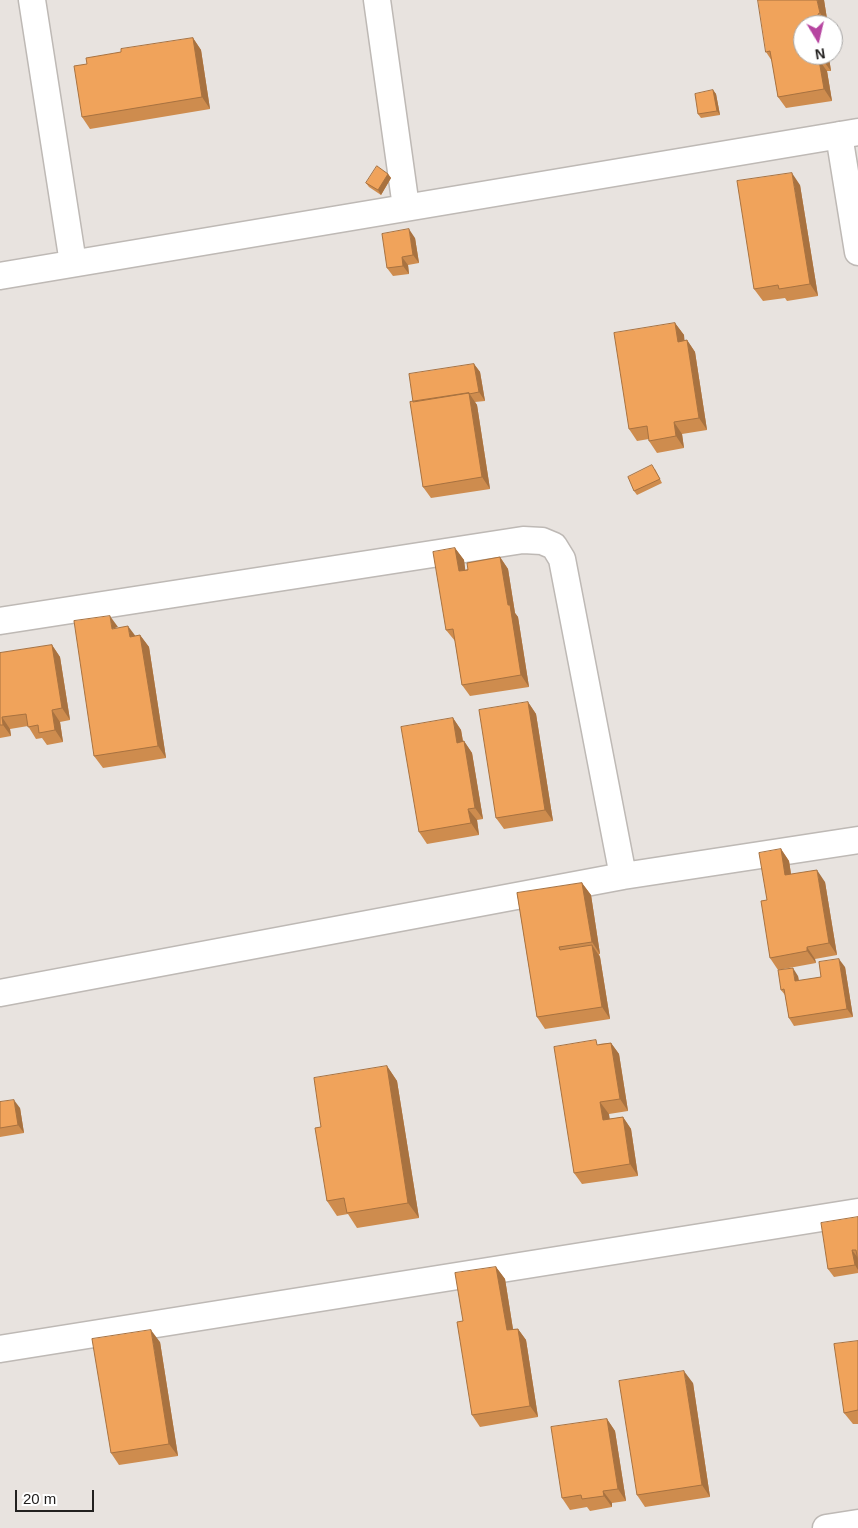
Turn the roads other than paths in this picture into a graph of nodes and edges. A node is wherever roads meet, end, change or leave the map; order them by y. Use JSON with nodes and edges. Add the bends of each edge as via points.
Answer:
{"nodes":[{"id":1,"x":32,"y":0,"type":"edge"},
{"id":2,"x":376,"y":0,"type":"edge"},
{"id":3,"x":848,"y":133,"type":"edge"},
{"id":4,"x":406,"y":207,"type":"junction"},
{"id":5,"x":858,"y":252,"type":"edge"},
{"id":6,"x":73,"y":263,"type":"junction"},
{"id":7,"x":0,"y":276,"type":"edge"},
{"id":8,"x":0,"y":621,"type":"edge"},
{"id":9,"x":858,"y":840,"type":"edge"},
{"id":10,"x":624,"y":876,"type":"junction"},
{"id":11,"x":0,"y":993,"type":"edge"},
{"id":12,"x":858,"y":1212,"type":"edge"},
{"id":13,"x":0,"y":1348,"type":"edge"},
{"id":14,"x":858,"y":1522,"type":"edge"},
{"id":15,"x":826,"y":1528,"type":"edge"}],
"edges":[{"from":1,"to":6,"type":"street"},
{"from":2,"to":4,"type":"street"},
{"from":3,"to":4,"type":"street"},
{"from":3,"to":5,"type":"street"},
{"from":4,"to":6,"type":"street"},
{"from":6,"to":7,"type":"street"},
{"from":8,"to":10,"type":"street","via":[[523,540],[542,541],[554,546],[562,559]]},
{"from":9,"to":10,"type":"street"},
{"from":10,"to":11,"type":"street"},
{"from":12,"to":13,"type":"street"},
{"from":14,"to":15,"type":"street"}]}
